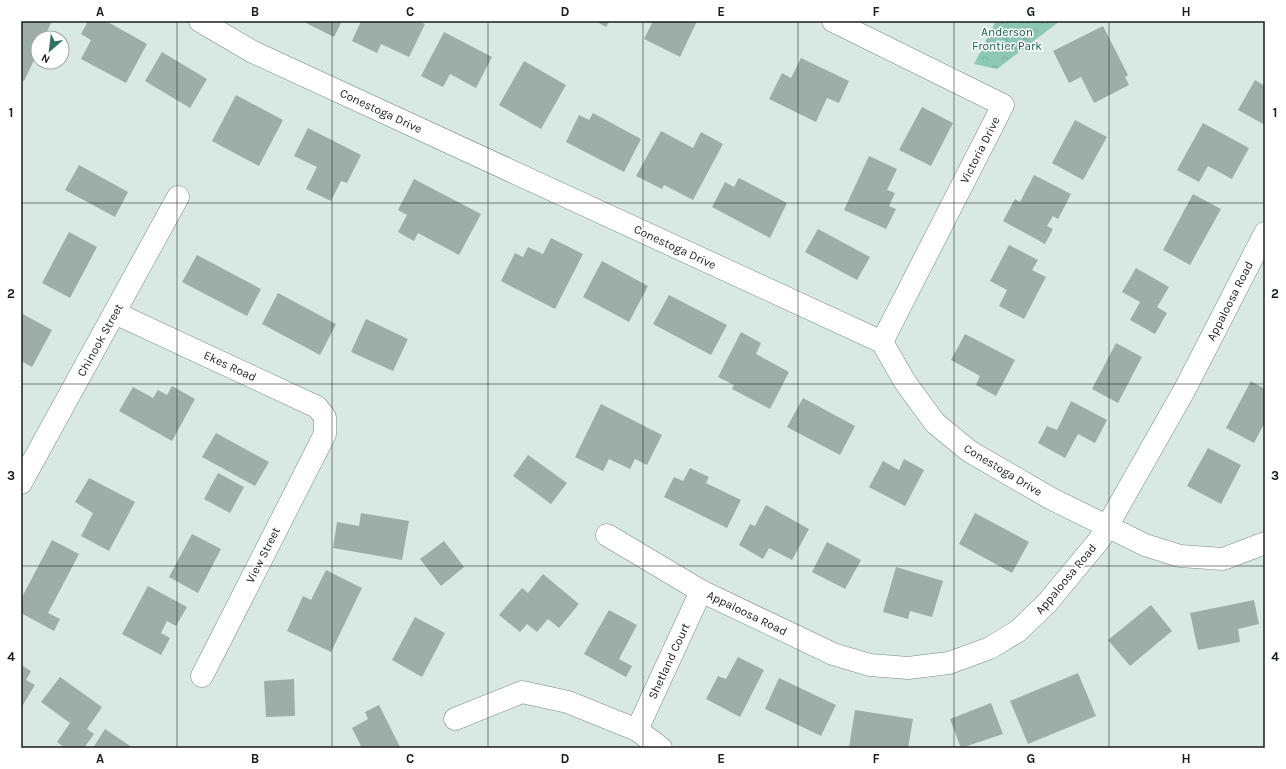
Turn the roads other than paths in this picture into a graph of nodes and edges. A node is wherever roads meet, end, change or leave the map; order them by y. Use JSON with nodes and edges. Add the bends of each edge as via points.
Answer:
{"nodes":[{"id":1,"x":200,"y":21,"type":"edge"},
{"id":2,"x":841,"y":23,"type":"edge"},
{"id":3,"x":178,"y":196,"type":"dead end"},
{"id":4,"x":1265,"y":233,"type":"edge"},
{"id":5,"x":115,"y":313,"type":"junction"},
{"id":6,"x":882,"y":342,"type":"junction"},
{"id":7,"x":325,"y":434,"type":"joint"},
{"id":8,"x":21,"y":483,"type":"edge"},
{"id":9,"x":1107,"y":526,"type":"junction"},
{"id":10,"x":607,"y":535,"type":"dead end"},
{"id":11,"x":1265,"y":543,"type":"edge"},
{"id":12,"x":701,"y":591,"type":"junction"},
{"id":13,"x":202,"y":676,"type":"dead end"},
{"id":14,"x":455,"y":719,"type":"dead end"},
{"id":15,"x":637,"y":730,"type":"junction"},
{"id":16,"x":661,"y":748,"type":"edge"}],
"edges":[{"from":1,"to":6,"type":"street","name":"Conestoga Drive","via":[[253,52]]},
{"from":2,"to":6,"type":"street","name":"Victoria Drive","via":[[1003,105]]},
{"from":3,"to":5,"type":"street","name":"Chinook Street"},
{"from":4,"to":9,"type":"street","name":"Appaloosa Road","via":[[1185,389]]},
{"from":5,"to":7,"type":"street","name":"Ekes Road","via":[[317,407],[326,417]]},
{"from":5,"to":8,"type":"street","name":"Chinook Street"},
{"from":6,"to":9,"type":"street","name":"Conestoga Drive","via":[[904,382],[935,423],[969,451],[1050,498]]},
{"from":7,"to":13,"type":"street","name":"View Street"},
{"from":9,"to":11,"type":"street","name":"Conestoga Drive","via":[[1145,545],[1180,556],[1223,559]]},
{"from":9,"to":12,"type":"street","name":"Appaloosa Road","via":[[1100,539],[1048,602],[1018,631],[990,648],[949,663],[908,668],[870,665],[832,654]]},
{"from":10,"to":12,"type":"street","name":"Appaloosa Road"},
{"from":12,"to":15,"type":"street","name":"Shetland Court"},
{"from":14,"to":15,"type":"street","via":[[522,692],[568,702]]},
{"from":15,"to":16,"type":"street"}]}
